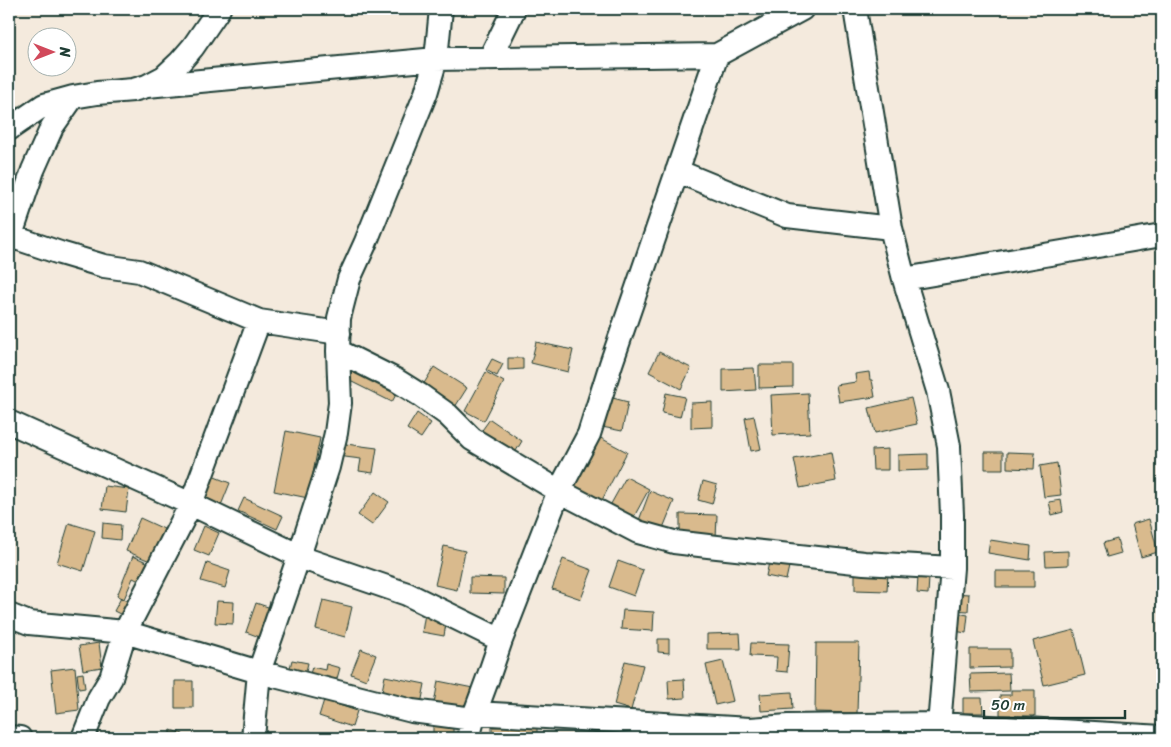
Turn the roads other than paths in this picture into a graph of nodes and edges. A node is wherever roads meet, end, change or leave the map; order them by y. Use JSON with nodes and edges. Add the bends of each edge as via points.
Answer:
{"nodes":[{"id":1,"x":219,"y":9,"type":"edge"},
{"id":2,"x":441,"y":9,"type":"edge"},
{"id":3,"x":514,"y":9,"type":"edge"},
{"id":4,"x":802,"y":9,"type":"edge"},
{"id":5,"x":855,"y":9,"type":"edge"},
{"id":6,"x":716,"y":55,"type":"junction"},
{"id":7,"x":490,"y":58,"type":"junction"},
{"id":8,"x":436,"y":59,"type":"junction"},
{"id":9,"x":147,"y":86,"type":"junction"},
{"id":10,"x":73,"y":97,"type":"junction"},
{"id":11,"x":9,"y":129,"type":"edge"},
{"id":12,"x":677,"y":171,"type":"junction"},
{"id":13,"x":891,"y":228,"type":"junction"},
{"id":14,"x":1162,"y":235,"type":"edge"},
{"id":15,"x":10,"y":238,"type":"edge"},
{"id":16,"x":904,"y":278,"type":"junction"},
{"id":17,"x":259,"y":321,"type":"junction"},
{"id":18,"x":338,"y":342,"type":"junction"},
{"id":19,"x":9,"y":422,"type":"edge"},
{"id":20,"x":559,"y":491,"type":"junction"},
{"id":21,"x":191,"y":504,"type":"junction"},
{"id":22,"x":299,"y":556,"type":"junction"},
{"id":23,"x":952,"y":568,"type":"junction"},
{"id":24,"x":9,"y":615,"type":"edge"},
{"id":25,"x":125,"y":632,"type":"junction"},
{"id":26,"x":501,"y":640,"type":"junction"},
{"id":27,"x":259,"y":672,"type":"junction"},
{"id":28,"x":472,"y":724,"type":"edge"},
{"id":29,"x":938,"y":731,"type":"edge"},
{"id":30,"x":9,"y":737,"type":"edge"},
{"id":31,"x":1162,"y":737,"type":"edge"},
{"id":32,"x":20,"y":738,"type":"edge"},
{"id":33,"x":83,"y":738,"type":"edge"},
{"id":34,"x":253,"y":738,"type":"edge"}],
"edges":[{"from":1,"to":9,"type":"street","via":[[180,62],[164,77]]},
{"from":2,"to":8,"type":"street"},
{"from":3,"to":7,"type":"street"},
{"from":4,"to":6,"type":"street"},
{"from":5,"to":13,"type":"street"},
{"from":6,"to":7,"type":"street"},
{"from":6,"to":12,"type":"street"},
{"from":7,"to":8,"type":"street"},
{"from":8,"to":9,"type":"street"},
{"from":8,"to":18,"type":"street","via":[[426,93],[349,279],[339,318]]},
{"from":9,"to":10,"type":"street"},
{"from":10,"to":11,"type":"street","via":[[44,106]]},
{"from":10,"to":15,"type":"street","via":[[52,127],[33,170]]},
{"from":12,"to":13,"type":"street","via":[[787,216]]},
{"from":12,"to":20,"type":"street","via":[[589,434]]},
{"from":13,"to":16,"type":"street"},
{"from":14,"to":16,"type":"street"},
{"from":15,"to":17,"type":"street","via":[[104,266],[139,271]]},
{"from":16,"to":23,"type":"street","via":[[938,391],[949,446]]},
{"from":17,"to":18,"type":"street"},
{"from":17,"to":21,"type":"street"},
{"from":18,"to":20,"type":"street","via":[[448,415],[472,439]]},
{"from":18,"to":22,"type":"street","via":[[340,403],[336,433]]},
{"from":19,"to":21,"type":"street"},
{"from":20,"to":23,"type":"street","via":[[638,532],[674,542],[864,563]]},
{"from":20,"to":26,"type":"street"},
{"from":21,"to":22,"type":"street"},
{"from":21,"to":25,"type":"street"},
{"from":22,"to":26,"type":"street","via":[[407,594]]},
{"from":22,"to":27,"type":"street"},
{"from":23,"to":29,"type":"street"},
{"from":24,"to":25,"type":"street","via":[[29,623]]},
{"from":25,"to":27,"type":"street"},
{"from":25,"to":33,"type":"street","via":[[110,678]]},
{"from":26,"to":28,"type":"street"},
{"from":27,"to":28,"type":"street"},
{"from":27,"to":34,"type":"street"},
{"from":28,"to":29,"type":"street","via":[[750,729],[788,726]]},
{"from":29,"to":31,"type":"street"},
{"from":30,"to":32,"type":"street"}]}
